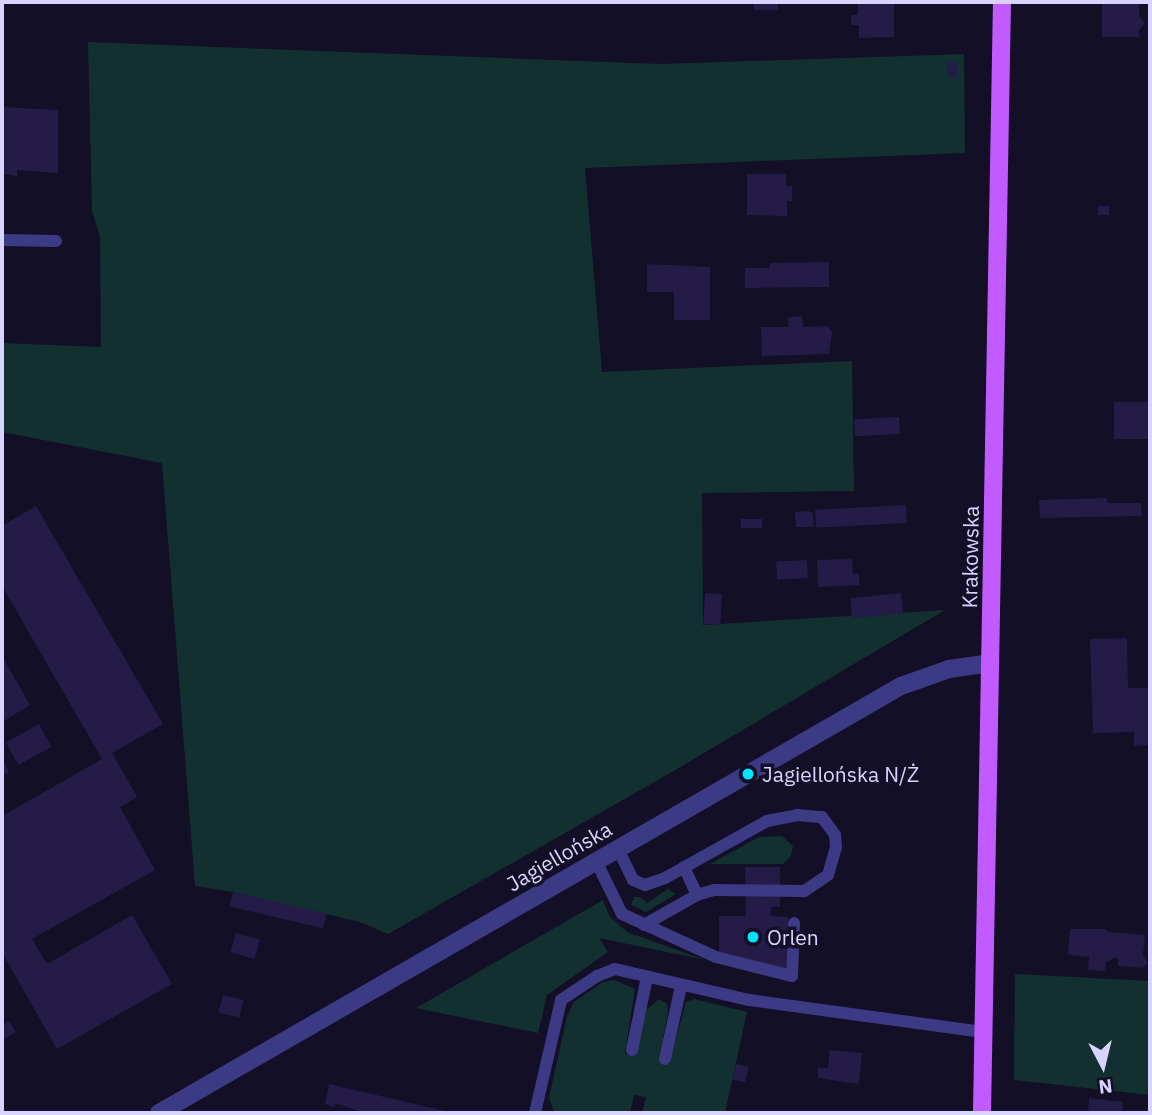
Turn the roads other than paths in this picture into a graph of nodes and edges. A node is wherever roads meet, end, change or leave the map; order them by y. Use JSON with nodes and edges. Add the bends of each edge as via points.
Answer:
{"nodes":[{"id":1,"x":1002,"y":2,"type":"edge"},
{"id":2,"x":2,"y":240,"type":"edge"},
{"id":3,"x":57,"y":241,"type":"dead end"},
{"id":4,"x":991,"y":663,"type":"junction"},
{"id":5,"x":618,"y":849,"type":"junction"},
{"id":6,"x":596,"y":861,"type":"junction"},
{"id":7,"x":684,"y":867,"type":"junction"},
{"id":8,"x":697,"y":895,"type":"junction"},
{"id":9,"x":794,"y":923,"type":"dead end"},
{"id":10,"x":644,"y":925,"type":"junction"},
{"id":11,"x":647,"y":977,"type":"junction"},
{"id":12,"x":681,"y":986,"type":"junction"},
{"id":13,"x":983,"y":1032,"type":"junction"},
{"id":14,"x":632,"y":1050,"type":"dead end"},
{"id":15,"x":665,"y":1059,"type":"dead end"},
{"id":16,"x":159,"y":1113,"type":"edge"},
{"id":17,"x":535,"y":1113,"type":"edge"},
{"id":18,"x":982,"y":1113,"type":"edge"}],
"edges":[{"from":1,"to":4,"type":"main road","name":"Krakowska"},
{"from":2,"to":3,"type":"lane"},
{"from":4,"to":5,"type":"street","name":"Jagiellońska","via":[[949,669],[901,686]]},
{"from":4,"to":13,"type":"main road","name":"Krakowska"},
{"from":5,"to":6,"type":"street","name":"Jagiellońska"},
{"from":5,"to":7,"type":"lane","via":[[635,882],[645,885]]},
{"from":6,"to":10,"type":"lane","via":[[622,914]]},
{"from":6,"to":16,"type":"street","name":"Jagiellońska"},
{"from":7,"to":8,"type":"lane"},
{"from":7,"to":8,"type":"lane","via":[[767,821],[822,817],[835,835],[828,874],[804,891],[715,890]]},
{"from":8,"to":10,"type":"lane"},
{"from":9,"to":10,"type":"lane","via":[[792,976],[716,957]]},
{"from":11,"to":12,"type":"lane"},
{"from":11,"to":14,"type":"lane"},
{"from":11,"to":17,"type":"lane","via":[[615,970],[561,1000]]},
{"from":12,"to":13,"type":"lane","via":[[749,1000]]},
{"from":12,"to":15,"type":"lane"},
{"from":13,"to":18,"type":"main road","name":"Krakowska"}]}
